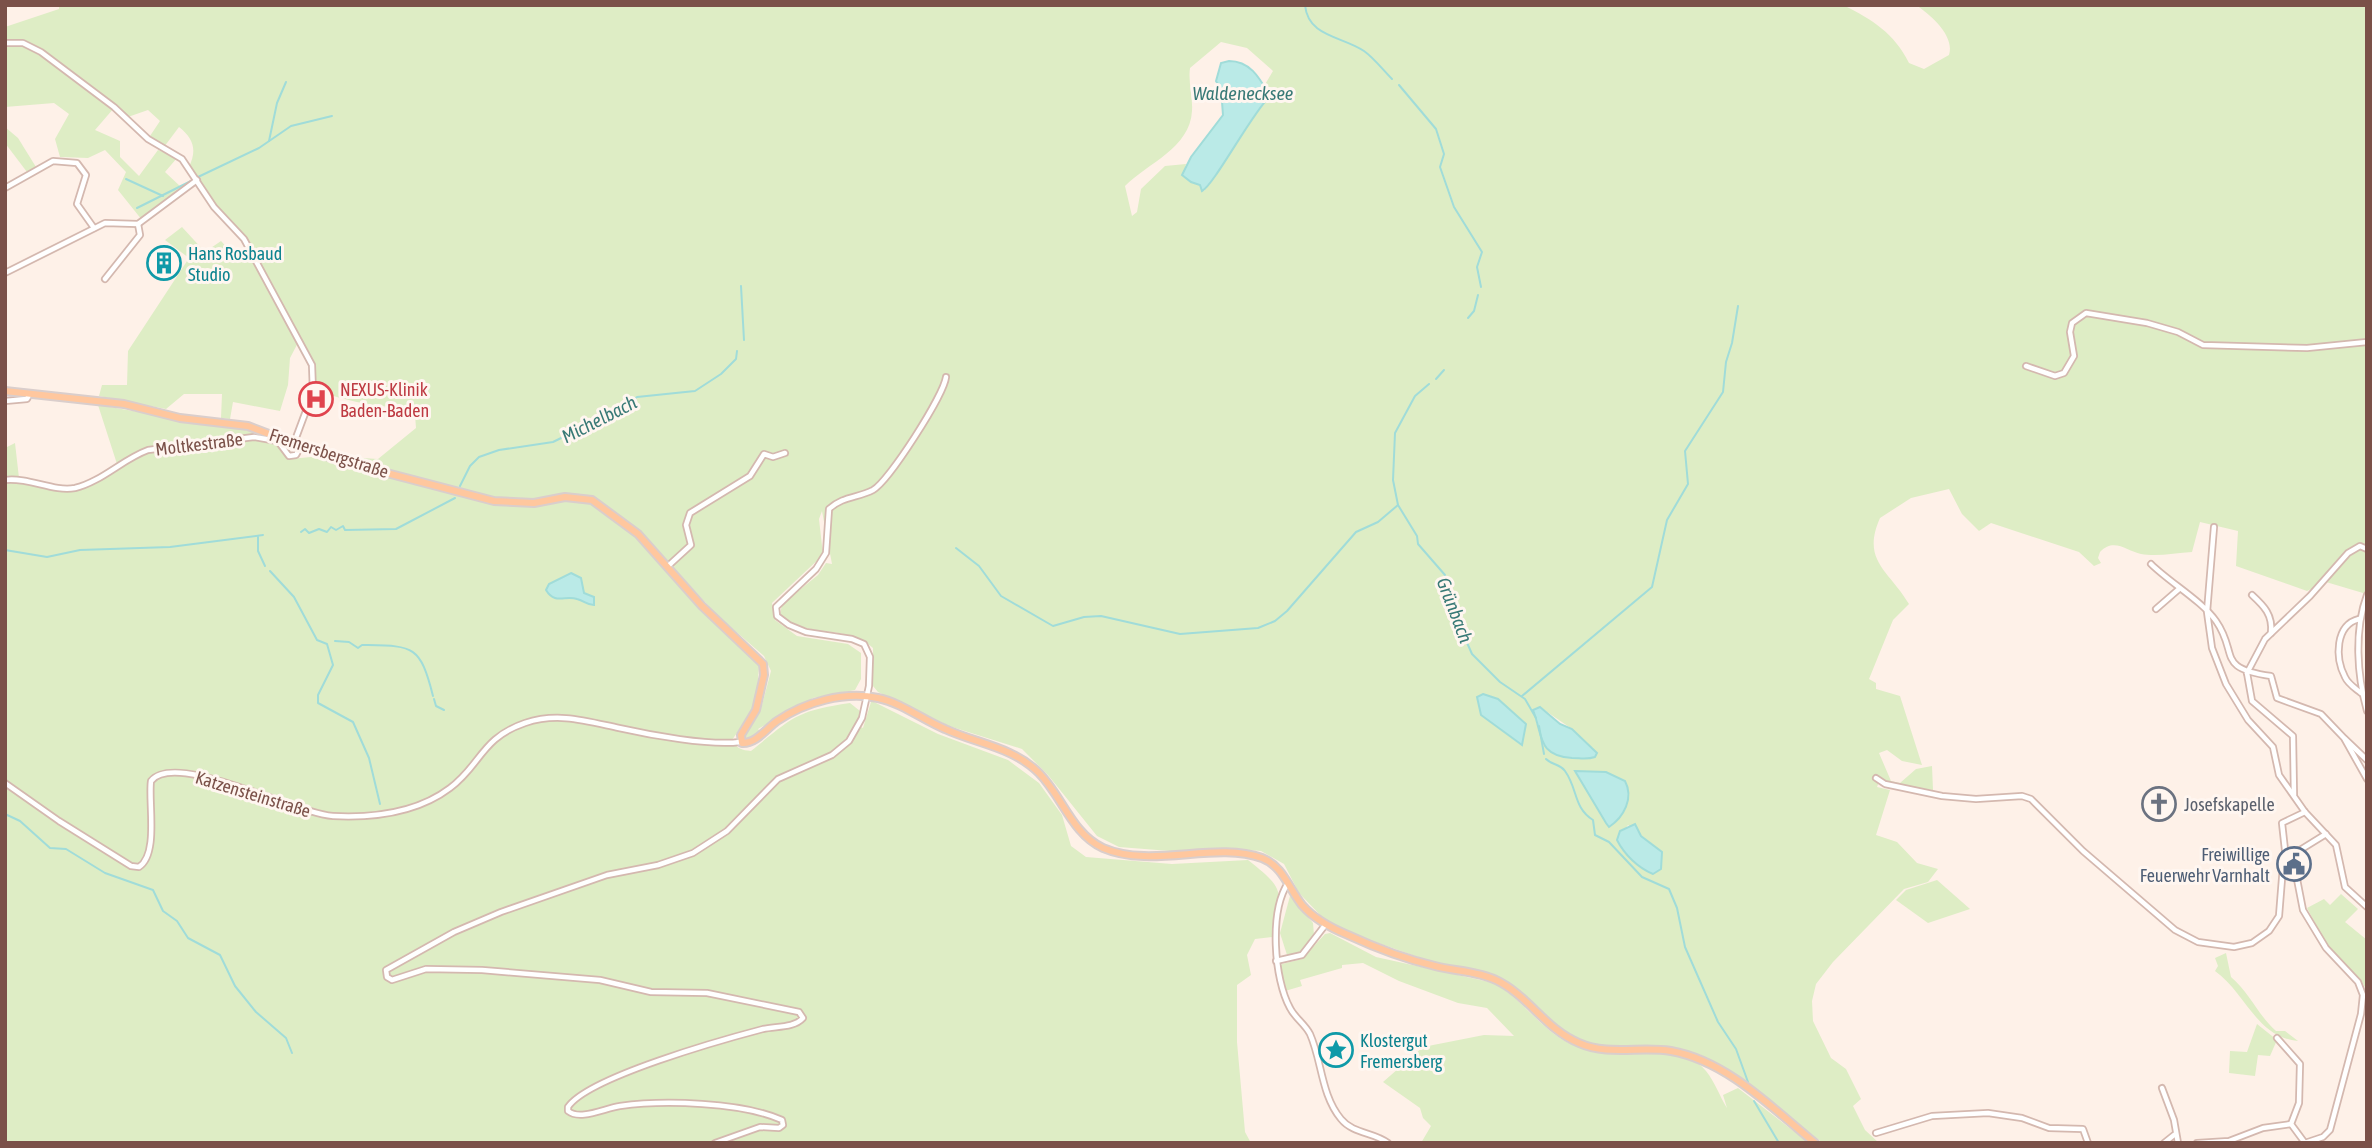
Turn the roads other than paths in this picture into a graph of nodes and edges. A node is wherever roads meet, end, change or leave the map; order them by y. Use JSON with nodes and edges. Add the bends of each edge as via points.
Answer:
{"nodes":[{"id":1,"x":5,"y":43,"type":"edge"},
{"id":2,"x":196,"y":178,"type":"junction"},
{"id":3,"x":6,"y":187,"type":"edge"},
{"id":4,"x":5,"y":194,"type":"edge"},
{"id":5,"x":138,"y":224,"type":"junction"},
{"id":6,"x":94,"y":228,"type":"junction"},
{"id":7,"x":5,"y":273,"type":"edge"},
{"id":8,"x":105,"y":279,"type":"dead end"},
{"id":9,"x":2367,"y":342,"type":"edge"},
{"id":10,"x":2026,"y":366,"type":"dead end"},
{"id":11,"x":946,"y":377,"type":"dead end"},
{"id":12,"x":5,"y":391,"type":"edge"},
{"id":13,"x":29,"y":395,"type":"junction"},
{"id":14,"x":5,"y":401,"type":"edge"},
{"id":15,"x":277,"y":438,"type":"junction"},
{"id":16,"x":298,"y":445,"type":"junction"},
{"id":17,"x":785,"y":453,"type":"dead end"},
{"id":18,"x":5,"y":480,"type":"edge"},
{"id":19,"x":2214,"y":527,"type":"dead end"},
{"id":20,"x":2367,"y":549,"type":"edge"},
{"id":21,"x":2151,"y":564,"type":"dead end"},
{"id":22,"x":667,"y":567,"type":"junction"},
{"id":23,"x":2179,"y":589,"type":"junction"},
{"id":24,"x":2252,"y":595,"type":"dead end"},
{"id":25,"x":2367,"y":595,"type":"edge"},
{"id":26,"x":2157,"y":609,"type":"dead end"},
{"id":27,"x":2361,"y":611,"type":"junction"},
{"id":28,"x":2207,"y":612,"type":"junction"},
{"id":29,"x":2367,"y":615,"type":"edge"},
{"id":30,"x":2358,"y":619,"type":"junction"},
{"id":31,"x":2271,"y":634,"type":"junction"},
{"id":32,"x":2247,"y":673,"type":"junction"},
{"id":33,"x":2362,"y":693,"type":"junction"},
{"id":34,"x":867,"y":696,"type":"junction"},
{"id":35,"x":2367,"y":711,"type":"edge"},
{"id":36,"x":2344,"y":738,"type":"junction"},
{"id":37,"x":740,"y":742,"type":"junction"},
{"id":38,"x":2367,"y":760,"type":"edge"},
{"id":39,"x":1876,"y":778,"type":"dead end"},
{"id":40,"x":2367,"y":779,"type":"edge"},
{"id":41,"x":5,"y":783,"type":"edge"},
{"id":42,"x":2294,"y":795,"type":"junction"},
{"id":43,"x":2305,"y":813,"type":"junction"},
{"id":44,"x":2326,"y":834,"type":"junction"},
{"id":45,"x":2286,"y":859,"type":"junction"},
{"id":46,"x":1288,"y":883,"type":"junction"},
{"id":47,"x":2367,"y":907,"type":"edge"},
{"id":48,"x":1326,"y":924,"type":"junction"},
{"id":49,"x":1276,"y":961,"type":"junction"},
{"id":50,"x":2277,"y":1038,"type":"dead end"},
{"id":51,"x":2162,"y":1088,"type":"dead end"},
{"id":52,"x":2291,"y":1124,"type":"junction"},
{"id":53,"x":1876,"y":1133,"type":"dead end"},
{"id":54,"x":2174,"y":1135,"type":"junction"},
{"id":55,"x":715,"y":1143,"type":"edge"},
{"id":56,"x":1388,"y":1143,"type":"edge"},
{"id":57,"x":1815,"y":1143,"type":"edge"},
{"id":58,"x":2088,"y":1143,"type":"edge"},
{"id":59,"x":2164,"y":1143,"type":"edge"},
{"id":60,"x":2178,"y":1143,"type":"edge"},
{"id":61,"x":2197,"y":1143,"type":"edge"},
{"id":62,"x":2305,"y":1143,"type":"edge"}],
"edges":[{"from":1,"to":2,"type":"street","via":[[23,43],[50,58],[148,139],[182,159]]},
{"from":2,"to":5,"type":"street"},
{"from":2,"to":16,"type":"street","via":[[214,207],[244,239],[310,359],[313,392]]},
{"from":3,"to":4,"type":"street"},
{"from":3,"to":6,"type":"street","via":[[53,161],[77,163],[86,180],[77,204]]},
{"from":5,"to":6,"type":"street","via":[[118,221]]},
{"from":5,"to":8,"type":"street","via":[[140,235]]},
{"from":6,"to":7,"type":"street"},
{"from":9,"to":10,"type":"street","via":[[2307,348],[2203,345],[2147,323],[2086,313],[2072,323],[2074,356],[2064,373],[2055,376]]},
{"from":11,"to":34,"type":"street","via":[[922,426],[888,476],[874,490],[845,498],[829,509],[826,553],[816,569],[776,607],[777,616],[789,625],[864,644],[870,657]]},
{"from":12,"to":13,"type":"main road","name":"Fremersbergstraße"},
{"from":13,"to":14,"type":"street"},
{"from":13,"to":15,"type":"main road","name":"Fremersbergstraße","via":[[140,407],[180,418],[248,426]]},
{"from":15,"to":16,"type":"main road","name":"Fremersbergstraße"},
{"from":15,"to":16,"type":"street","name":"Moltkestraße","via":[[289,456],[296,454]]},
{"from":15,"to":18,"type":"street","name":"Moltkestraße","via":[[148,450],[71,488],[19,478]]},
{"from":16,"to":22,"type":"main road","name":"Fremersbergstraße","via":[[337,460],[494,501],[592,500],[638,534]]},
{"from":17,"to":22,"type":"street","via":[[764,454],[750,476],[690,513],[691,545]]},
{"from":19,"to":28,"type":"street"},
{"from":20,"to":31,"type":"street","via":[[2360,546],[2348,553]]},
{"from":21,"to":23,"type":"street"},
{"from":22,"to":37,"type":"main road","name":"Fremersbergstraße","via":[[763,664],[756,710]]},
{"from":23,"to":26,"type":"street"},
{"from":23,"to":28,"type":"street"},
{"from":24,"to":31,"type":"street","via":[[2272,621]]},
{"from":25,"to":27,"type":"street"},
{"from":27,"to":29,"type":"street"},
{"from":27,"to":30,"type":"street"},
{"from":28,"to":32,"type":"street","via":[[2217,622],[2228,655]]},
{"from":28,"to":42,"type":"street","via":[[2212,648],[2226,684],[2248,720],[2273,747],[2279,775]]},
{"from":30,"to":33,"type":"street"},
{"from":30,"to":33,"type":"street","via":[[2344,626],[2339,636],[2343,675]]},
{"from":31,"to":32,"type":"street"},
{"from":32,"to":36,"type":"street","via":[[2271,676],[2277,698],[2321,714]]},
{"from":32,"to":42,"type":"street","via":[[2252,701],[2293,736]]},
{"from":33,"to":35,"type":"street"},
{"from":34,"to":37,"type":"main road","via":[[828,699],[800,708],[752,741]]},
{"from":34,"to":46,"type":"main road","via":[[1013,753],[1038,772],[1078,829],[1104,848],[1159,855],[1240,852],[1267,860]]},
{"from":34,"to":55,"type":"street","via":[[862,718],[849,741],[832,755],[778,779],[709,844],[671,862],[607,875],[501,912],[386,970],[391,980],[426,969],[600,980],[651,992],[707,993],[799,1012],[803,1018],[796,1024],[765,1028],[641,1066],[600,1085],[568,1107],[577,1116],[663,1102],[709,1105],[782,1120],[779,1128],[760,1128]]},
{"from":36,"to":38,"type":"street"},
{"from":36,"to":40,"type":"street"},
{"from":37,"to":41,"type":"street","name":"Katzensteinstraße","via":[[654,735],[572,717],[546,718],[496,737],[450,788],[379,816],[316,814],[230,784],[180,772],[161,774],[150,785],[149,849],[139,867],[80,835]]},
{"from":39,"to":45,"type":"street","via":[[1923,793],[2031,799],[2175,930],[2198,942],[2234,947],[2252,943],[2269,931],[2279,916]]},
{"from":42,"to":43,"type":"street"},
{"from":43,"to":44,"type":"street"},
{"from":43,"to":45,"type":"street","via":[[2282,823]]},
{"from":44,"to":45,"type":"street"},
{"from":44,"to":47,"type":"street","via":[[2339,854],[2345,887]]},
{"from":45,"to":62,"type":"street","via":[[2296,874],[2303,910],[2326,948],[2358,982],[2362,995],[2330,1130]]},
{"from":46,"to":48,"type":"main road","via":[[1305,909]]},
{"from":46,"to":49,"type":"street","via":[[1279,915]]},
{"from":48,"to":49,"type":"street","via":[[1302,956]]},
{"from":48,"to":57,"type":"main road","via":[[1396,955],[1494,979],[1561,1035],[1581,1044],[1603,1050],[1667,1051],[1708,1062]]},
{"from":49,"to":56,"type":"street","via":[[1287,1002],[1309,1031],[1329,1098],[1340,1118]]},
{"from":50,"to":52,"type":"street","via":[[2293,1053],[2301,1071],[2299,1103]]},
{"from":51,"to":54,"type":"street","via":[[2174,1120]]},
{"from":52,"to":61,"type":"street","via":[[2263,1128],[2229,1141]]},
{"from":52,"to":62,"type":"street"},
{"from":53,"to":58,"type":"street","via":[[1932,1116],[2000,1113],[2049,1128],[2083,1129]]},
{"from":54,"to":59,"type":"street"},
{"from":54,"to":60,"type":"street"}]}
